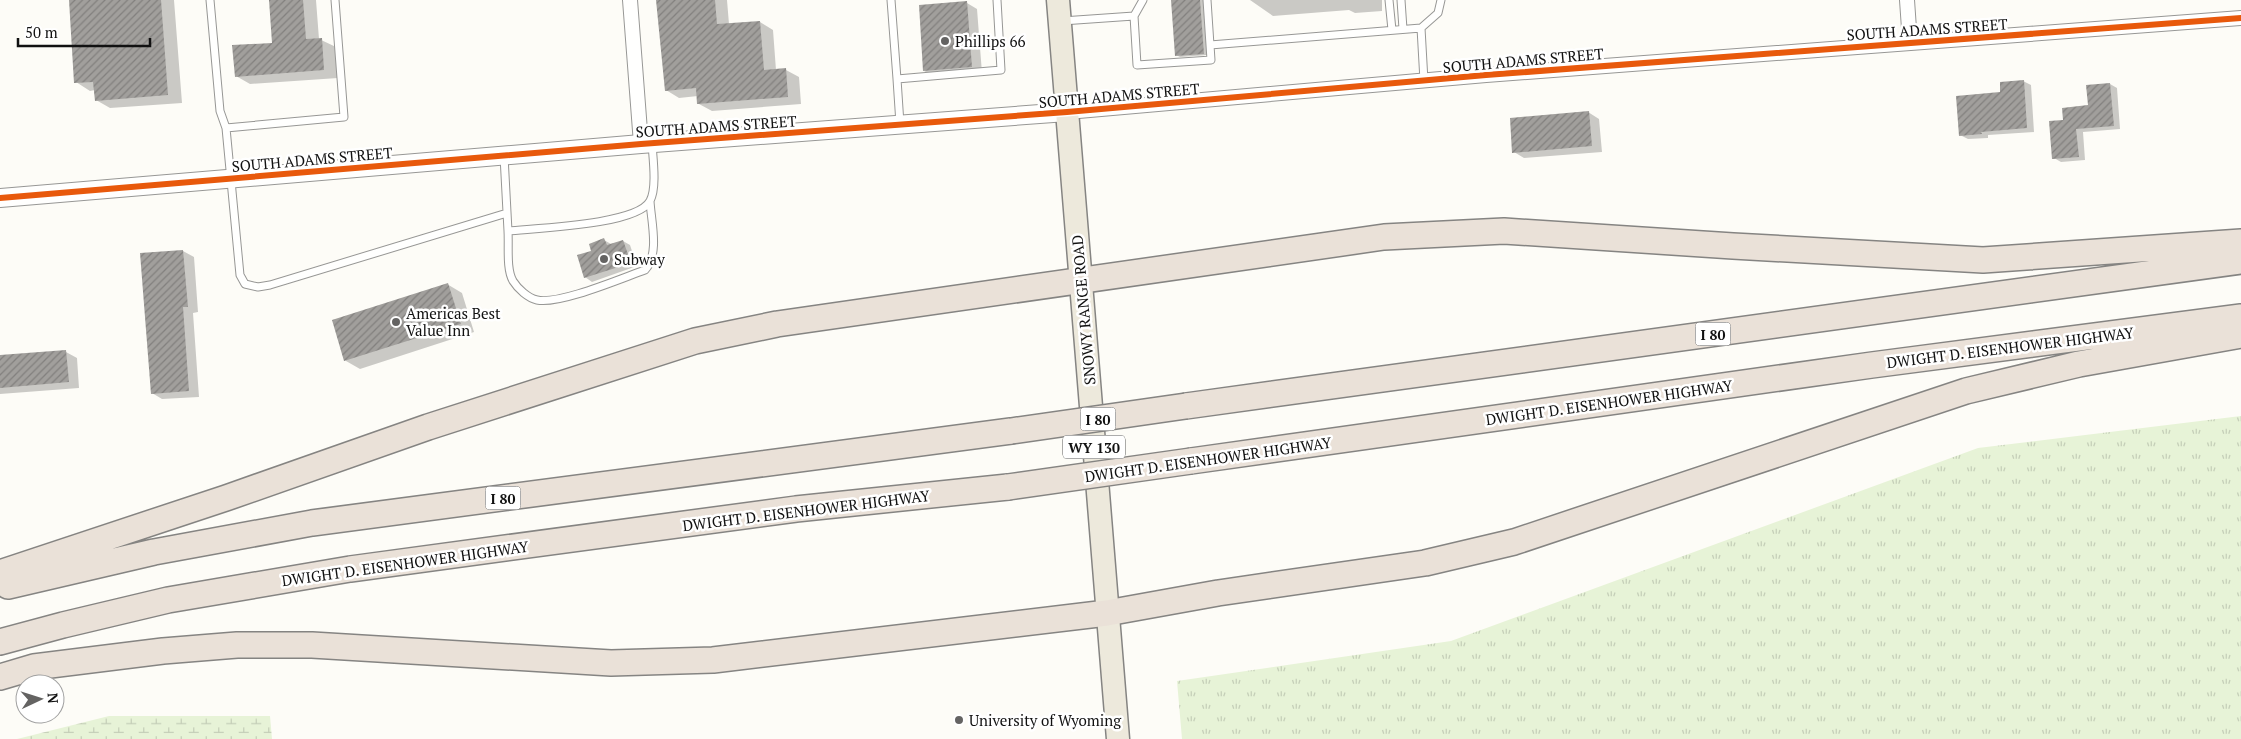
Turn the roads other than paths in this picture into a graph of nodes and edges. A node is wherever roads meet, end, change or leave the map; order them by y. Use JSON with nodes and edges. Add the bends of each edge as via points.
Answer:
{"nodes":[{"id":1,"x":210,"y":0,"type":"edge"},
{"id":2,"x":335,"y":0,"type":"edge"},
{"id":3,"x":630,"y":0,"type":"edge"},
{"id":4,"x":891,"y":0,"type":"edge"},
{"id":5,"x":997,"y":0,"type":"edge"},
{"id":6,"x":1143,"y":0,"type":"edge"},
{"id":7,"x":1207,"y":0,"type":"edge"},
{"id":8,"x":1389,"y":0,"type":"edge"},
{"id":9,"x":1401,"y":0,"type":"edge"},
{"id":10,"x":1441,"y":0,"type":"edge"},
{"id":11,"x":1907,"y":0,"type":"edge"},
{"id":12,"x":1059,"y":11,"type":"edge"},
{"id":13,"x":1134,"y":16,"type":"junction"},
{"id":14,"x":2241,"y":18,"type":"edge"},
{"id":15,"x":1421,"y":28,"type":"junction"},
{"id":16,"x":1403,"y":29,"type":"junction"},
{"id":17,"x":1392,"y":30,"type":"junction"},
{"id":18,"x":1910,"y":42,"type":"junction"},
{"id":19,"x":1210,"y":45,"type":"junction"},
{"id":20,"x":897,"y":79,"type":"junction"},
{"id":21,"x":1424,"y":81,"type":"junction"},
{"id":22,"x":1067,"y":112,"type":"junction"},
{"id":23,"x":900,"y":125,"type":"junction"},
{"id":24,"x":226,"y":128,"type":"junction"},
{"id":25,"x":647,"y":144,"type":"junction"},
{"id":26,"x":504,"y":155,"type":"junction"},
{"id":27,"x":230,"y":178,"type":"junction"},
{"id":28,"x":0,"y":198,"type":"edge"},
{"id":29,"x":650,"y":201,"type":"junction"},
{"id":30,"x":507,"y":212,"type":"junction"},
{"id":31,"x":508,"y":231,"type":"junction"},
{"id":32,"x":2241,"y":242,"type":"edge"},
{"id":33,"x":2241,"y":261,"type":"edge"},
{"id":34,"x":1081,"y":282,"type":"junction"},
{"id":35,"x":2241,"y":317,"type":"edge"},
{"id":36,"x":2241,"y":335,"type":"edge"},
{"id":37,"x":0,"y":573,"type":"edge"},
{"id":38,"x":0,"y":588,"type":"edge"},
{"id":39,"x":1107,"y":613,"type":"junction"},
{"id":40,"x":0,"y":642,"type":"edge"},
{"id":41,"x":0,"y":677,"type":"edge"},
{"id":42,"x":1118,"y":739,"type":"edge"}],
"edges":[{"from":1,"to":24,"type":"lane","via":[[220,111]]},
{"from":2,"to":24,"type":"lane","via":[[344,118]]},
{"from":3,"to":25,"type":"street"},
{"from":4,"to":20,"type":"lane"},
{"from":5,"to":20,"type":"lane","via":[[1001,70]]},
{"from":6,"to":13,"type":"lane"},
{"from":7,"to":19,"type":"lane"},
{"from":8,"to":17,"type":"lane"},
{"from":9,"to":16,"type":"lane"},
{"from":10,"to":15,"type":"lane","via":[[1438,13]]},
{"from":11,"to":18,"type":"street"},
{"from":12,"to":13,"type":"lane"},
{"from":12,"to":22,"type":"main road","name":"SNOWY RANGE ROAD","number":"WY 130"},
{"from":13,"to":19,"type":"lane","via":[[1137,65],[1211,60]]},
{"from":14,"to":18,"type":"street","name":"SOUTH ADAMS STREET"},
{"from":15,"to":16,"type":"lane"},
{"from":15,"to":21,"type":"lane"},
{"from":16,"to":17,"type":"lane"},
{"from":17,"to":19,"type":"lane"},
{"from":18,"to":21,"type":"street","name":"SOUTH ADAMS STREET"},
{"from":20,"to":23,"type":"lane"},
{"from":21,"to":22,"type":"street","name":"SOUTH ADAMS STREET"},
{"from":22,"to":23,"type":"street","name":"SOUTH ADAMS STREET"},
{"from":22,"to":34,"type":"main road","name":"SNOWY RANGE ROAD","number":"WY 130"},
{"from":23,"to":25,"type":"street","name":"SOUTH ADAMS STREET"},
{"from":24,"to":27,"type":"lane"},
{"from":25,"to":26,"type":"street","name":"SOUTH ADAMS STREET"},
{"from":25,"to":29,"type":"lane","via":[[654,179]]},
{"from":26,"to":27,"type":"street","name":"SOUTH ADAMS STREET"},
{"from":26,"to":30,"type":"lane"},
{"from":27,"to":28,"type":"street","name":"SOUTH ADAMS STREET"},
{"from":27,"to":30,"type":"lane","via":[[240,275],[245,284],[258,287]]},
{"from":29,"to":31,"type":"lane","via":[[641,211],[612,220]]},
{"from":29,"to":31,"type":"lane","via":[[653,252],[645,270],[555,299],[538,300],[525,294],[514,282]]},
{"from":30,"to":31,"type":"lane"},
{"from":32,"to":34,"type":"highway","via":[[1983,260],[1504,231],[1384,237]]},
{"from":33,"to":38,"type":"highway","number":"I 80","bridge":true,"via":[[1011,431],[312,523],[144,554]]},
{"from":34,"to":37,"type":"highway","via":[[777,324],[695,341],[428,427]]},
{"from":34,"to":39,"type":"main road","name":"SNOWY RANGE ROAD","number":"WY 130"},
{"from":35,"to":40,"type":"highway","name":"DWIGHT D. EISENHOWER HIGHWAY","bridge":true,"via":[[1872,365],[1008,487],[796,509],[350,569],[168,600]]},
{"from":36,"to":39,"type":"highway","via":[[2078,364],[1966,392],[1514,542],[1425,563],[1218,593]]},
{"from":39,"to":41,"type":"highway","via":[[713,660],[611,662],[312,645],[237,645],[34,667]]},
{"from":39,"to":42,"type":"main road","name":"SNOWY RANGE ROAD","number":"WY 130"}]}
